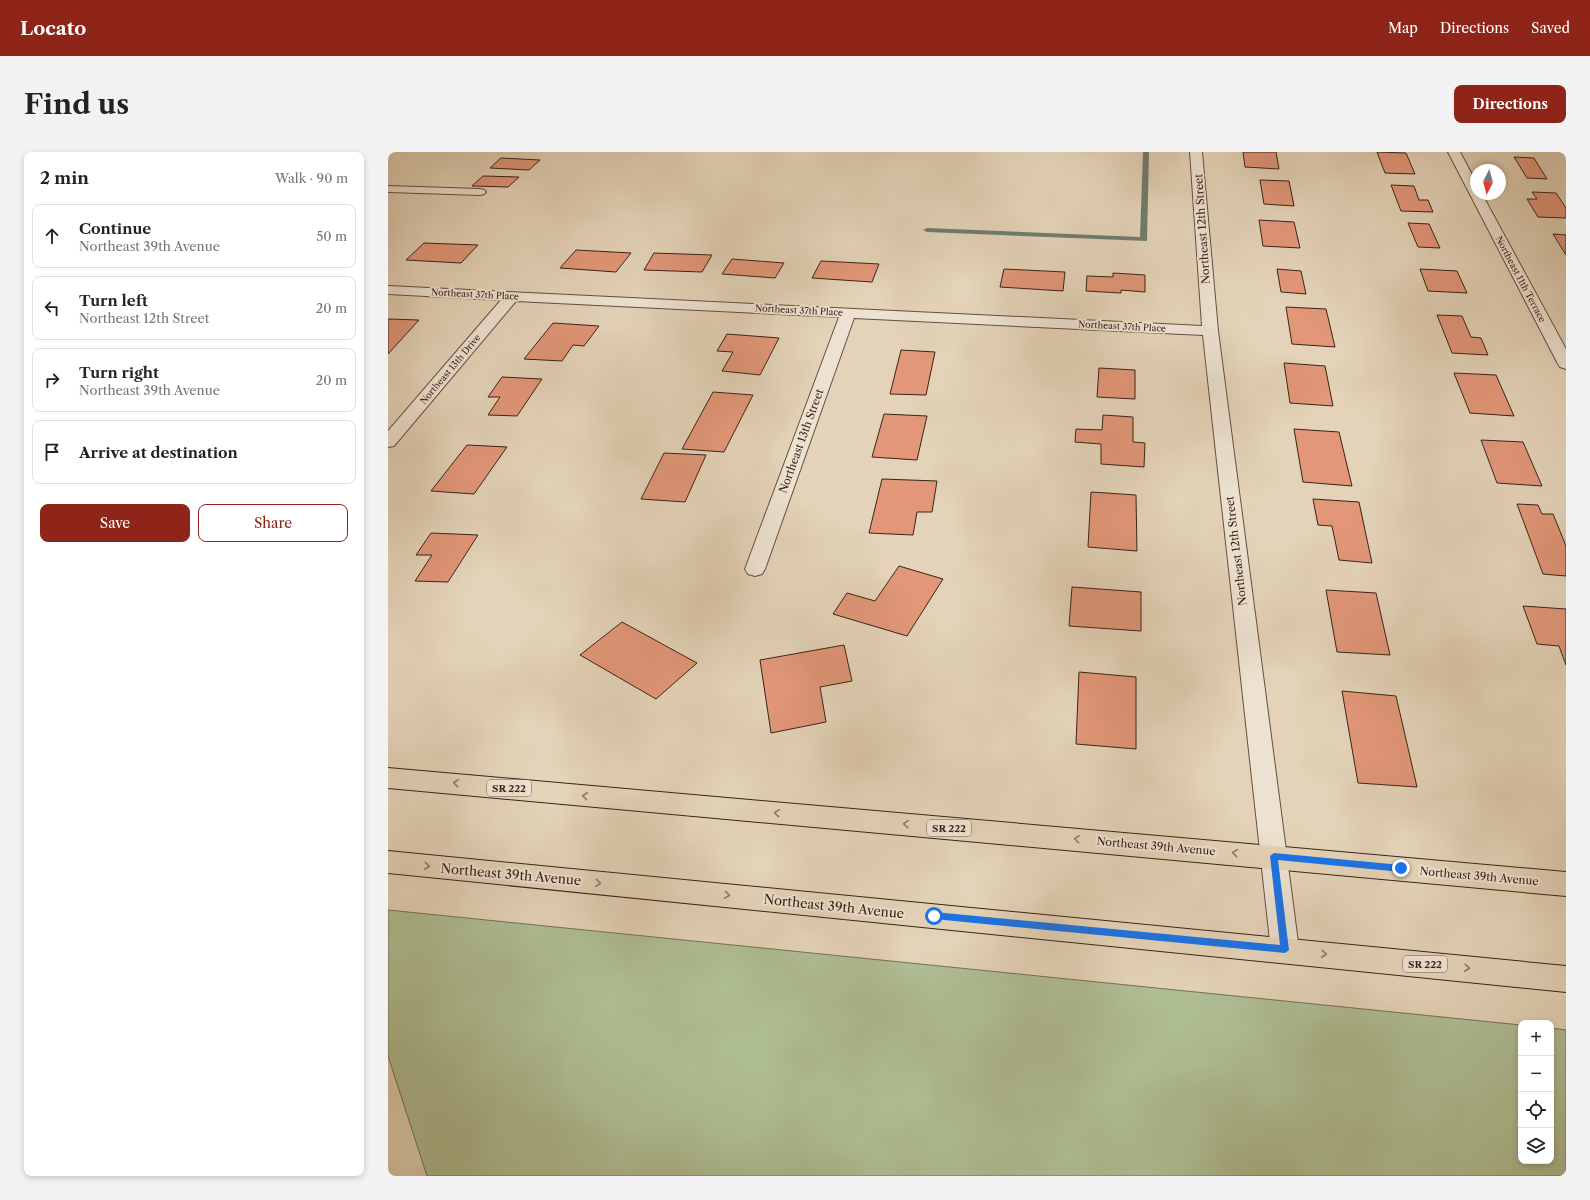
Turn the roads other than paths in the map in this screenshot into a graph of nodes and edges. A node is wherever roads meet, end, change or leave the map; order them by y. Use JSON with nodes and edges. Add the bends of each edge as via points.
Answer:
{"nodes":[{"id":1,"x":1196,"y":152,"type":"edge"},
{"id":2,"x":1454,"y":152,"type":"edge"},
{"id":3,"x":1470,"y":183,"type":"edge"},
{"id":4,"x":388,"y":189,"type":"edge"},
{"id":5,"x":480,"y":192,"type":"dead end"},
{"id":6,"x":1479,"y":200,"type":"edge"},
{"id":7,"x":388,"y":290,"type":"edge"},
{"id":8,"x":512,"y":296,"type":"junction"},
{"id":9,"x":848,"y":313,"type":"junction"},
{"id":10,"x":1210,"y":331,"type":"junction"},
{"id":11,"x":1566,"y":364,"type":"edge"},
{"id":12,"x":388,"y":442,"type":"edge"},
{"id":13,"x":755,"y":569,"type":"dead end"},
{"id":14,"x":390,"y":781,"type":"edge"},
{"id":15,"x":1274,"y":856,"type":"junction"},
{"id":16,"x":388,"y":862,"type":"edge"},
{"id":17,"x":1566,"y":884,"type":"edge"},
{"id":18,"x":1285,"y":950,"type":"junction"},
{"id":19,"x":1566,"y":978,"type":"edge"}],
"edges":[{"from":1,"to":10,"type":"street","name":"Northeast 12th Street"},
{"from":2,"to":3,"type":"street","name":"Northeast 11th Terrace"},
{"from":4,"to":5,"type":"lane"},
{"from":6,"to":11,"type":"street","name":"Northeast 11th Terrace"},
{"from":7,"to":8,"type":"street","name":"Northeast 37th Place"},
{"from":8,"to":9,"type":"street","name":"Northeast 37th Place"},
{"from":8,"to":12,"type":"street","name":"Northeast 13th Drive"},
{"from":9,"to":10,"type":"street","name":"Northeast 37th Place"},
{"from":9,"to":13,"type":"street","name":"Northeast 13th Street"},
{"from":10,"to":15,"type":"street","name":"Northeast 12th Street"},
{"from":15,"to":14,"type":"main road","name":"Northeast 39th Avenue","number":"SR 222","one_way":true},
{"from":15,"to":17,"type":"main road","name":"Northeast 39th Avenue","number":"SR 222"},
{"from":15,"to":18,"type":"street","name":"Northeast 12th Street"},
{"from":16,"to":18,"type":"main road","name":"Northeast 39th Avenue","number":"SR 222","one_way":true},
{"from":18,"to":19,"type":"main road","name":"Northeast 39th Avenue","number":"SR 222","one_way":true}]}
